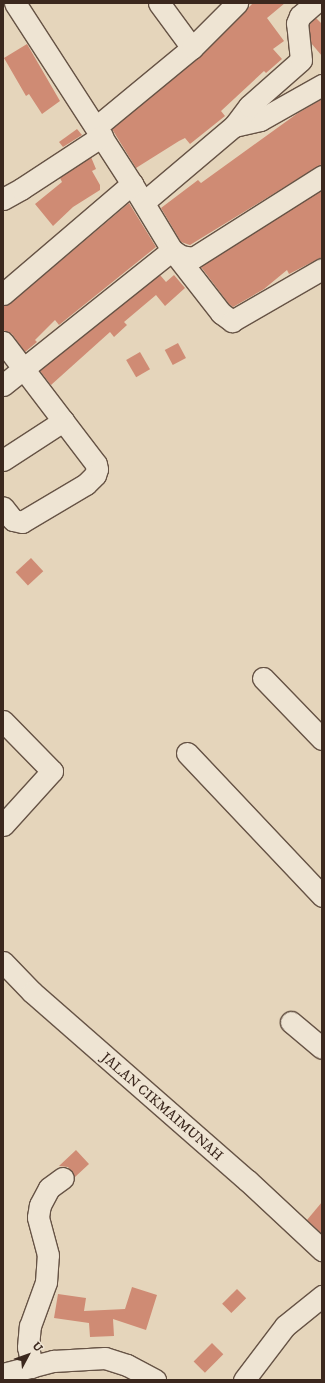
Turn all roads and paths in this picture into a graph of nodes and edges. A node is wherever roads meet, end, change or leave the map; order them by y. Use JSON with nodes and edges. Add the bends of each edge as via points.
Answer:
{"nodes":[{"id":1,"x":15,"y":3,"type":"edge"},
{"id":2,"x":159,"y":3,"type":"edge"},
{"id":3,"x":237,"y":3,"type":"edge"},
{"id":4,"x":315,"y":3,"type":"edge"},
{"id":5,"x":192,"y":48,"type":"junction"},
{"id":6,"x":301,"y":60,"type":"junction"},
{"id":7,"x":322,"y":78,"type":"edge"},
{"id":8,"x":322,"y":85,"type":"edge"},
{"id":9,"x":234,"y":126,"type":"junction"},
{"id":10,"x":99,"y":131,"type":"junction"},
{"id":11,"x":322,"y":176,"type":"edge"},
{"id":12,"x":132,"y":184,"type":"junction"},
{"id":13,"x":3,"y":199,"type":"edge"},
{"id":14,"x":144,"y":202,"type":"junction"},
{"id":15,"x":172,"y":250,"type":"junction"},
{"id":16,"x":322,"y":269,"type":"edge"},
{"id":17,"x":3,"y":294,"type":"edge"},
{"id":18,"x":3,"y":342,"type":"edge"},
{"id":19,"x":24,"y":370,"type":"junction"},
{"id":20,"x":3,"y":385,"type":"edge"},
{"id":21,"x":63,"y":421,"type":"junction"},
{"id":22,"x":3,"y":460,"type":"edge"},
{"id":23,"x":3,"y":507,"type":"edge"},
{"id":24,"x":263,"y":678,"type":"dead end"},
{"id":25,"x":3,"y":720,"type":"edge"},
{"id":26,"x":322,"y":739,"type":"edge"},
{"id":27,"x":187,"y":753,"type":"dead end"},
{"id":28,"x":3,"y":825,"type":"edge"},
{"id":29,"x":322,"y":896,"type":"edge"},
{"id":30,"x":3,"y":962,"type":"edge"},
{"id":31,"x":291,"y":1022,"type":"dead end"},
{"id":32,"x":322,"y":1048,"type":"edge"},
{"id":33,"x":63,"y":1178,"type":"dead end"},
{"id":34,"x":322,"y":1250,"type":"edge"},
{"id":35,"x":322,"y":1296,"type":"edge"},
{"id":36,"x":32,"y":1367,"type":"junction"},
{"id":37,"x":3,"y":1374,"type":"edge"},
{"id":38,"x":155,"y":1380,"type":"edge"},
{"id":39,"x":244,"y":1380,"type":"edge"}],
"edges":[{"from":1,"to":10,"type":"street"},
{"from":2,"to":5,"type":"street"},
{"from":3,"to":5,"type":"street"},
{"from":4,"to":6,"type":"street","via":[[300,16],[297,23]]},
{"from":5,"to":10,"type":"street"},
{"from":6,"to":7,"type":"street"},
{"from":6,"to":9,"type":"street","via":[[249,106]]},
{"from":8,"to":9,"type":"street","via":[[260,120]]},
{"from":9,"to":14,"type":"street"},
{"from":10,"to":12,"type":"street"},
{"from":10,"to":13,"type":"street","via":[[21,190]]},
{"from":11,"to":15,"type":"street","via":[[193,258],[186,259]]},
{"from":12,"to":14,"type":"street"},
{"from":12,"to":17,"type":"street"},
{"from":14,"to":15,"type":"street"},
{"from":15,"to":16,"type":"street","via":[[220,313],[232,321]]},
{"from":15,"to":19,"type":"street"},
{"from":18,"to":19,"type":"street"},
{"from":19,"to":20,"type":"street"},
{"from":19,"to":21,"type":"street"},
{"from":21,"to":22,"type":"street"},
{"from":21,"to":23,"type":"street","via":[[96,464],[95,475],[75,491],[22,522],[13,520]]},
{"from":24,"to":26,"type":"street"},
{"from":25,"to":28,"type":"street","via":[[52,771]]},
{"from":27,"to":29,"type":"street"},
{"from":30,"to":34,"type":"street","name":"JALAN CIKMAIMUNAH","via":[[32,992],[247,1180]]},
{"from":31,"to":32,"type":"street"},
{"from":33,"to":36,"type":"street","via":[[49,1188],[40,1205],[38,1217],[48,1255],[46,1282],[30,1326],[28,1347]]},
{"from":35,"to":39,"type":"street","via":[[285,1326]]},
{"from":36,"to":37,"type":"street"},
{"from":36,"to":38,"type":"street","via":[[54,1361],[105,1358],[127,1365]]}]}
